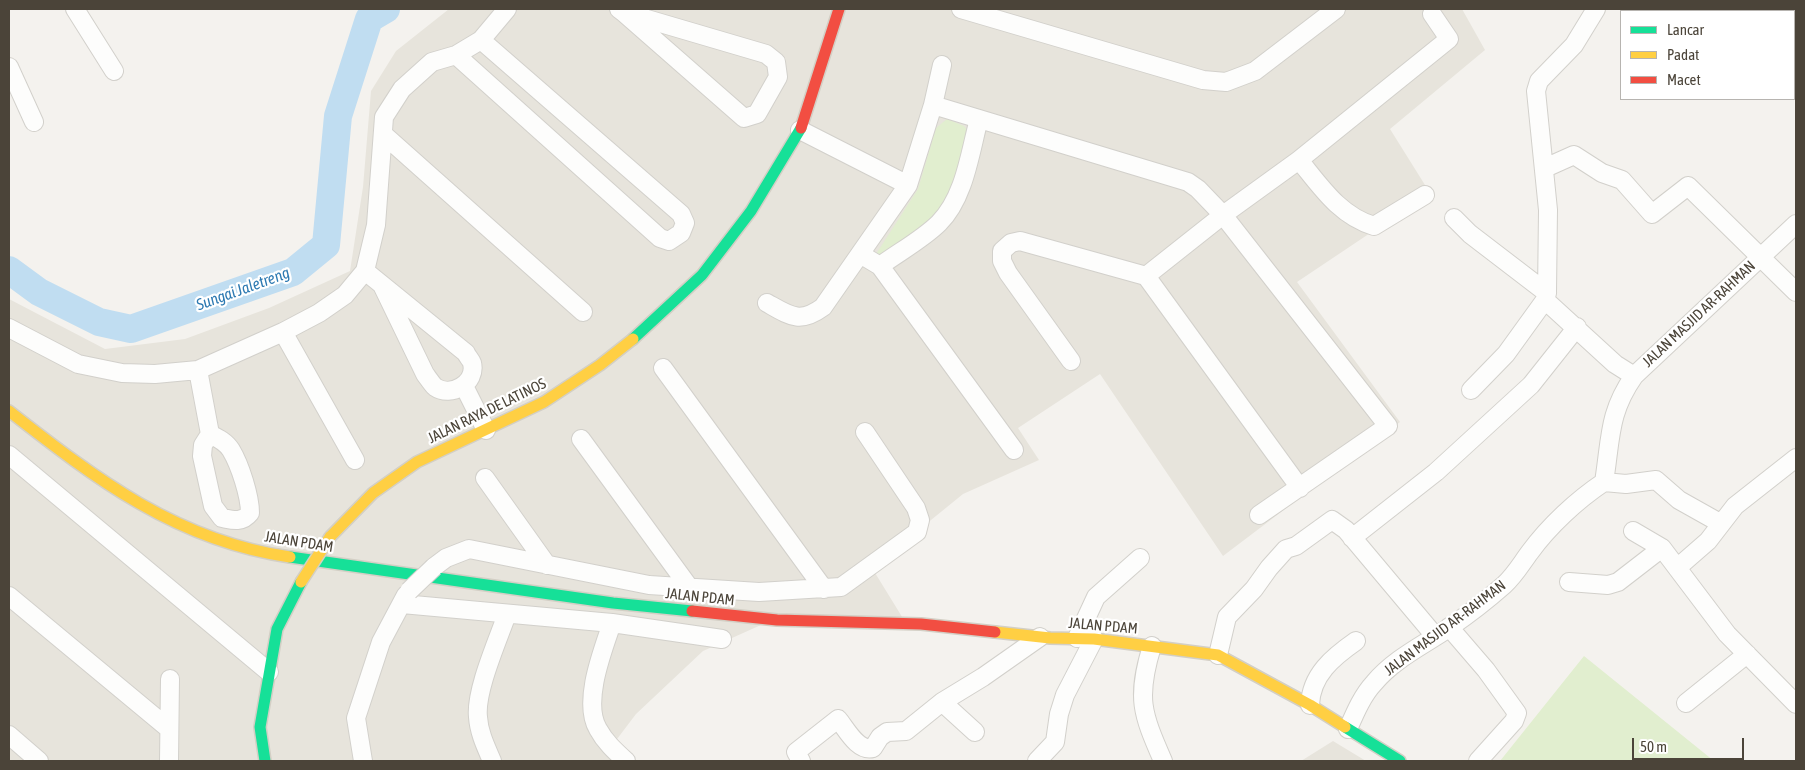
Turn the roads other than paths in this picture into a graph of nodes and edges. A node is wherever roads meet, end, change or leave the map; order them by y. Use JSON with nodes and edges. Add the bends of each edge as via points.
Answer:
{"nodes":[{"id":1,"x":75,"y":9,"type":"edge"},
{"id":2,"x":507,"y":9,"type":"edge"},
{"id":3,"x":839,"y":9,"type":"edge"},
{"id":4,"x":961,"y":9,"type":"edge"},
{"id":5,"x":1336,"y":9,"type":"edge"},
{"id":6,"x":1596,"y":9,"type":"edge"},
{"id":7,"x":621,"y":10,"type":"edge"},
{"id":8,"x":1432,"y":14,"type":"dead end"},
{"id":9,"x":481,"y":40,"type":"junction"},
{"id":10,"x":456,"y":55,"type":"junction"},
{"id":11,"x":942,"y":65,"type":"dead end"},
{"id":12,"x":9,"y":67,"type":"edge"},
{"id":13,"x":114,"y":71,"type":"dead end"},
{"id":14,"x":933,"y":105,"type":"junction"},
{"id":15,"x":979,"y":119,"type":"junction"},
{"id":16,"x":34,"y":122,"type":"dead end"},
{"id":17,"x":800,"y":130,"type":"junction"},
{"id":18,"x":383,"y":134,"type":"junction"},
{"id":19,"x":1299,"y":160,"type":"junction"},
{"id":20,"x":1545,"y":168,"type":"junction"},
{"id":21,"x":908,"y":185,"type":"junction"},
{"id":22,"x":1425,"y":195,"type":"dead end"},
{"id":23,"x":1223,"y":215,"type":"junction"},
{"id":24,"x":1454,"y":218,"type":"dead end"},
{"id":25,"x":1796,"y":224,"type":"edge"},
{"id":26,"x":860,"y":254,"type":"junction"},
{"id":27,"x":1760,"y":256,"type":"junction"},
{"id":28,"x":880,"y":266,"type":"junction"},
{"id":29,"x":365,"y":270,"type":"junction"},
{"id":30,"x":1146,"y":276,"type":"junction"},
{"id":31,"x":382,"y":285,"type":"junction"},
{"id":32,"x":1796,"y":292,"type":"edge"},
{"id":33,"x":1546,"y":297,"type":"junction"},
{"id":34,"x":767,"y":303,"type":"dead end"},
{"id":35,"x":583,"y":312,"type":"dead end"},
{"id":36,"x":1577,"y":327,"type":"junction"},
{"id":37,"x":9,"y":328,"type":"edge"},
{"id":38,"x":283,"y":332,"type":"junction"},
{"id":39,"x":1071,"y":361,"type":"dead end"},
{"id":40,"x":663,"y":368,"type":"dead end"},
{"id":41,"x":198,"y":370,"type":"junction"},
{"id":42,"x":1634,"y":376,"type":"junction"},
{"id":43,"x":464,"y":386,"type":"junction"},
{"id":44,"x":1471,"y":390,"type":"dead end"},
{"id":45,"x":9,"y":411,"type":"edge"},
{"id":46,"x":486,"y":430,"type":"junction"},
{"id":47,"x":865,"y":432,"type":"dead end"},
{"id":48,"x":210,"y":434,"type":"dead end"},
{"id":49,"x":582,"y":439,"type":"dead end"},
{"id":50,"x":1014,"y":450,"type":"dead end"},
{"id":51,"x":9,"y":455,"type":"edge"},
{"id":52,"x":1796,"y":458,"type":"edge"},
{"id":53,"x":354,"y":460,"type":"dead end"},
{"id":54,"x":485,"y":478,"type":"dead end"},
{"id":55,"x":1604,"y":482,"type":"junction"},
{"id":56,"x":1300,"y":488,"type":"junction"},
{"id":57,"x":1259,"y":515,"type":"dead end"},
{"id":58,"x":1720,"y":524,"type":"junction"},
{"id":59,"x":1633,"y":531,"type":"dead end"},
{"id":60,"x":1352,"y":538,"type":"junction"},
{"id":61,"x":1662,"y":548,"type":"junction"},
{"id":62,"x":1140,"y":558,"type":"dead end"},
{"id":63,"x":547,"y":565,"type":"junction"},
{"id":64,"x":1677,"y":568,"type":"junction"},
{"id":65,"x":1569,"y":582,"type":"dead end"},
{"id":66,"x":689,"y":587,"type":"junction"},
{"id":67,"x":824,"y":589,"type":"junction"},
{"id":68,"x":9,"y":596,"type":"edge"},
{"id":69,"x":405,"y":597,"type":"junction"},
{"id":70,"x":507,"y":614,"type":"junction"},
{"id":71,"x":612,"y":623,"type":"junction"},
{"id":72,"x":1442,"y":632,"type":"junction"},
{"id":73,"x":1040,"y":637,"type":"junction"},
{"id":74,"x":722,"y":639,"type":"dead end"},
{"id":75,"x":1086,"y":639,"type":"junction"},
{"id":76,"x":1356,"y":641,"type":"dead end"},
{"id":77,"x":1152,"y":646,"type":"junction"},
{"id":78,"x":1747,"y":654,"type":"junction"},
{"id":79,"x":1218,"y":655,"type":"junction"},
{"id":80,"x":269,"y":672,"type":"junction"},
{"id":81,"x":170,"y":679,"type":"dead end"},
{"id":82,"x":942,"y":702,"type":"junction"},
{"id":83,"x":1686,"y":703,"type":"dead end"},
{"id":84,"x":1796,"y":704,"type":"edge"},
{"id":85,"x":1310,"y":705,"type":"junction"},
{"id":86,"x":168,"y":728,"type":"junction"},
{"id":87,"x":1348,"y":729,"type":"junction"},
{"id":88,"x":975,"y":732,"type":"dead end"},
{"id":89,"x":9,"y":735,"type":"edge"},
{"id":90,"x":38,"y":761,"type":"edge"},
{"id":91,"x":169,"y":761,"type":"edge"},
{"id":92,"x":265,"y":761,"type":"edge"},
{"id":93,"x":363,"y":761,"type":"edge"},
{"id":94,"x":492,"y":761,"type":"edge"},
{"id":95,"x":626,"y":761,"type":"edge"},
{"id":96,"x":801,"y":761,"type":"edge"},
{"id":97,"x":1037,"y":761,"type":"edge"},
{"id":98,"x":1163,"y":761,"type":"edge"},
{"id":99,"x":1400,"y":761,"type":"edge"},
{"id":100,"x":1478,"y":761,"type":"edge"}],
"edges":[{"from":1,"to":13,"type":"street"},
{"from":2,"to":9,"type":"street"},
{"from":3,"to":17,"type":"street","name":"JALAN RAYA DE LATINOS"},
{"from":4,"to":5,"type":"street","via":[[1202,80],[1226,82],[1256,71]]},
{"from":6,"to":20,"type":"street","via":[[1574,45],[1539,81],[1536,91]]},
{"from":7,"to":7,"type":"street","via":[[744,118],[757,114],[778,76],[776,62],[766,54]]},
{"from":8,"to":19,"type":"street","via":[[1449,39]]},
{"from":9,"to":10,"type":"street"},
{"from":9,"to":10,"type":"street","via":[[682,214],[685,222],[681,233],[669,241],[660,238]]},
{"from":10,"to":18,"type":"street","via":[[432,62],[402,89],[384,117]]},
{"from":11,"to":14,"type":"street"},
{"from":12,"to":16,"type":"street"},
{"from":14,"to":15,"type":"street"},
{"from":14,"to":21,"type":"street"},
{"from":15,"to":23,"type":"street","via":[[1188,182]]},
{"from":15,"to":28,"type":"street","via":[[959,192],[951,208],[939,223]]},
{"from":17,"to":21,"type":"street"},
{"from":17,"to":46,"type":"street","name":"JALAN RAYA DE LATINOS","via":[[751,211],[702,275],[670,306],[600,365],[544,402]]},
{"from":18,"to":29,"type":"street","via":[[376,225]]},
{"from":18,"to":35,"type":"street"},
{"from":19,"to":22,"type":"street","via":[[1332,202],[1360,222],[1374,226]]},
{"from":19,"to":23,"type":"street"},
{"from":20,"to":27,"type":"street","via":[[1574,155],[1602,173],[1622,180],[1652,214],[1688,186]]},
{"from":20,"to":33,"type":"street","via":[[1548,210]]},
{"from":21,"to":26,"type":"street"},
{"from":23,"to":30,"type":"street"},
{"from":23,"to":56,"type":"street","via":[[1388,426]]},
{"from":24,"to":33,"type":"street"},
{"from":25,"to":27,"type":"street","name":"JALAN MASJID AR-RAHMAN"},
{"from":26,"to":28,"type":"street"},
{"from":26,"to":34,"type":"street","via":[[823,307],[814,314],[799,318],[790,316]]},
{"from":27,"to":32,"type":"street"},
{"from":27,"to":42,"type":"street","name":"JALAN MASJID AR-RAHMAN"},
{"from":28,"to":50,"type":"street"},
{"from":29,"to":31,"type":"street"},
{"from":29,"to":38,"type":"street","via":[[345,294]]},
{"from":30,"to":39,"type":"street","via":[[1020,241],[1010,243],[1002,252],[1008,273]]},
{"from":30,"to":56,"type":"street"},
{"from":31,"to":43,"type":"street","via":[[466,353],[472,363],[471,375]]},
{"from":31,"to":43,"type":"street","via":[[426,374],[436,387],[452,391]]},
{"from":33,"to":36,"type":"street"},
{"from":33,"to":44,"type":"street","via":[[1506,354]]},
{"from":36,"to":42,"type":"street","via":[[1615,364]]},
{"from":36,"to":60,"type":"street","via":[[1531,385],[1436,472]]},
{"from":37,"to":41,"type":"street","via":[[78,364],[122,373]]},
{"from":38,"to":41,"type":"street"},
{"from":38,"to":53,"type":"street"},
{"from":40,"to":67,"type":"street"},
{"from":41,"to":48,"type":"street"},
{"from":42,"to":55,"type":"street","name":"JALAN MASJID AR-RAHMAN","via":[[1618,400]]},
{"from":43,"to":46,"type":"street"},
{"from":45,"to":73,"type":"street","name":"JALAN PDAM","via":[[111,488],[136,502],[213,538],[274,555],[614,603],[777,620],[921,624]]},
{"from":46,"to":80,"type":"street","name":"JALAN RAYA DE LATINOS","bridge":true,"via":[[417,462],[373,493],[330,537],[300,582],[277,629]]},
{"from":47,"to":67,"type":"street","via":[[916,508],[920,527],[841,587]]},
{"from":49,"to":66,"type":"street"},
{"from":51,"to":80,"type":"street"},
{"from":52,"to":58,"type":"street","via":[[1740,502]]},
{"from":54,"to":63,"type":"street"},
{"from":55,"to":58,"type":"street","via":[[1626,484],[1656,480],[1680,500]]},
{"from":55,"to":72,"type":"street","name":"JALAN MASJID AR-RAHMAN","via":[[1544,536],[1504,585]]},
{"from":56,"to":57,"type":"street"},
{"from":58,"to":64,"type":"street","via":[[1708,541]]},
{"from":59,"to":61,"type":"street"},
{"from":60,"to":72,"type":"street"},
{"from":60,"to":79,"type":"street","via":[[1337,521],[1332,520],[1296,546],[1286,549],[1254,590],[1227,617]]},
{"from":61,"to":64,"type":"street"},
{"from":61,"to":65,"type":"street","via":[[1618,582],[1608,585]]},
{"from":62,"to":75,"type":"street","via":[[1096,597]]},
{"from":63,"to":66,"type":"street","via":[[649,585]]},
{"from":63,"to":69,"type":"street","bridge":true,"via":[[469,549],[446,558]]},
{"from":64,"to":78,"type":"street","via":[[1727,634]]},
{"from":66,"to":67,"type":"street","via":[[759,592]]},
{"from":68,"to":86,"type":"street"},
{"from":69,"to":70,"type":"street"},
{"from":69,"to":93,"type":"street","via":[[381,642],[356,718]]},
{"from":70,"to":71,"type":"street"},
{"from":70,"to":94,"type":"street","via":[[481,691],[478,716],[482,738]]},
{"from":71,"to":74,"type":"street"},
{"from":71,"to":95,"type":"street","via":[[595,677],[593,701],[596,727],[611,748]]},
{"from":72,"to":87,"type":"street","name":"JALAN MASJID AR-RAHMAN","via":[[1387,670],[1373,684]]},
{"from":72,"to":100,"type":"street","via":[[1486,670],[1517,713],[1514,722]]},
{"from":73,"to":75,"type":"street","name":"JALAN PDAM"},
{"from":73,"to":82,"type":"street"},
{"from":75,"to":77,"type":"street","name":"JALAN PDAM"},
{"from":75,"to":97,"type":"street","via":[[1059,714],[1056,742]]},
{"from":76,"to":85,"type":"street","via":[[1323,667],[1310,696]]},
{"from":77,"to":79,"type":"street","name":"JALAN PDAM"},
{"from":77,"to":98,"type":"street","via":[[1143,673],[1143,704],[1147,723]]},
{"from":78,"to":83,"type":"street"},
{"from":78,"to":84,"type":"street"},
{"from":79,"to":85,"type":"street","name":"JALAN PDAM"},
{"from":80,"to":92,"type":"street","name":"JALAN RAYA DE LATINOS","via":[[260,727]]},
{"from":81,"to":86,"type":"street"},
{"from":82,"to":88,"type":"street"},
{"from":82,"to":96,"type":"street","via":[[906,731],[887,732],[873,748],[868,749],[861,747],[838,719],[796,752]]},
{"from":85,"to":87,"type":"street","name":"JALAN PDAM"},
{"from":86,"to":91,"type":"street"},
{"from":87,"to":99,"type":"street","name":"JALAN PDAM"},
{"from":89,"to":90,"type":"street"}]}
